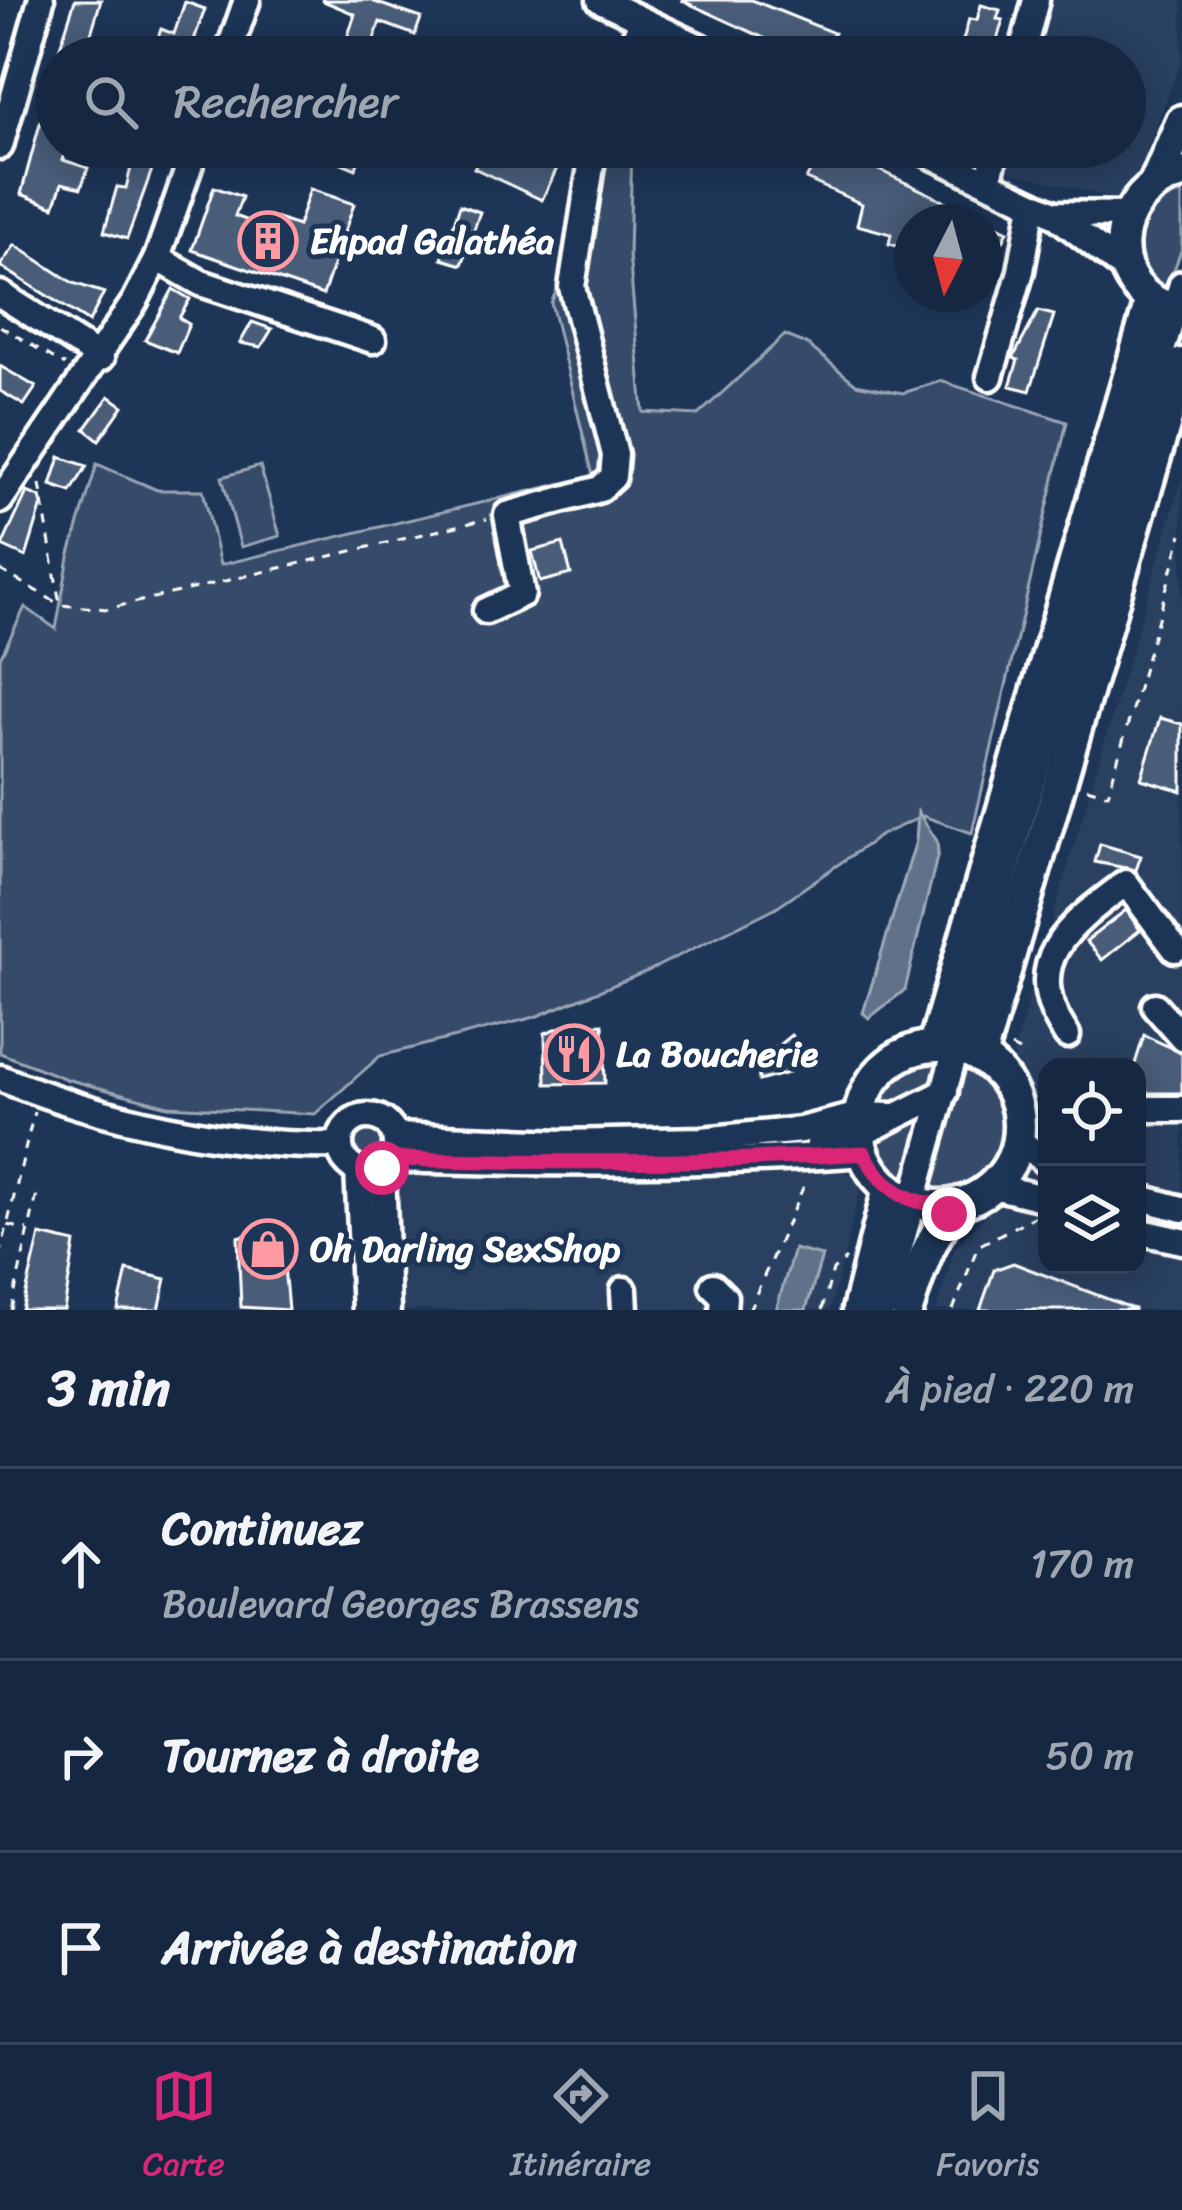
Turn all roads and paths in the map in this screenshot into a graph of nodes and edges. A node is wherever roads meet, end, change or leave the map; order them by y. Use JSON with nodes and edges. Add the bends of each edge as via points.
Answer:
{"nodes":[{"id":1,"x":41,"y":0,"type":"edge"},
{"id":2,"x":247,"y":0,"type":"edge"},
{"id":3,"x":600,"y":0,"type":"edge"},
{"id":4,"x":1036,"y":0,"type":"edge"},
{"id":5,"x":644,"y":21,"type":"junction"},
{"id":6,"x":234,"y":36,"type":"edge"},
{"id":7,"x":636,"y":36,"type":"edge"},
{"id":8,"x":676,"y":36,"type":"edge"},
{"id":9,"x":1027,"y":36,"type":"edge"},
{"id":10,"x":1182,"y":121,"type":"edge"},
{"id":11,"x":0,"y":146,"type":"edge"},
{"id":12,"x":189,"y":168,"type":"edge"},
{"id":13,"x":591,"y":168,"type":"edge"},
{"id":14,"x":960,"y":168,"type":"edge"},
{"id":15,"x":991,"y":168,"type":"edge"},
{"id":16,"x":1168,"y":180,"type":"edge"},
{"id":17,"x":988,"y":181,"type":"junction"},
{"id":18,"x":1044,"y":209,"type":"junction"},
{"id":19,"x":1128,"y":215,"type":"junction"},
{"id":20,"x":157,"y":258,"type":"junction"},
{"id":21,"x":1121,"y":266,"type":"junction"},
{"id":22,"x":0,"y":294,"type":"edge"},
{"id":23,"x":1172,"y":301,"type":"edge"},
{"id":24,"x":0,"y":326,"type":"edge"},
{"id":25,"x":373,"y":340,"type":"dead end"},
{"id":26,"x":101,"y":358,"type":"junction"},
{"id":27,"x":1182,"y":364,"type":"edge"},
{"id":28,"x":77,"y":372,"type":"dead end"},
{"id":29,"x":990,"y":377,"type":"dead end"},
{"id":30,"x":35,"y":452,"type":"junction"},
{"id":31,"x":0,"y":500,"type":"edge"},
{"id":32,"x":507,"y":515,"type":"junction"},
{"id":33,"x":1182,"y":534,"type":"edge"},
{"id":34,"x":0,"y":570,"type":"edge"},
{"id":35,"x":60,"y":605,"type":"junction"},
{"id":36,"x":486,"y":611,"type":"dead end"},
{"id":37,"x":1074,"y":784,"type":"dead end"},
{"id":38,"x":1175,"y":949,"type":"dead end"},
{"id":39,"x":1155,"y":1006,"type":"dead end"},
{"id":40,"x":1067,"y":1035,"type":"dead end"},
{"id":41,"x":1182,"y":1037,"type":"edge"},
{"id":42,"x":949,"y":1043,"type":"junction"},
{"id":43,"x":0,"y":1078,"type":"edge"},
{"id":44,"x":39,"y":1093,"type":"junction"},
{"id":45,"x":945,"y":1093,"type":"junction"},
{"id":46,"x":1146,"y":1109,"type":"edge"},
{"id":47,"x":1181,"y":1110,"type":"edge"},
{"id":48,"x":857,"y":1126,"type":"junction"},
{"id":49,"x":340,"y":1145,"type":"junction"},
{"id":50,"x":1036,"y":1147,"type":"edge"},
{"id":51,"x":382,"y":1158,"type":"junction"},
{"id":52,"x":808,"y":1166,"type":"dead end"},
{"id":53,"x":993,"y":1186,"type":"junction"},
{"id":54,"x":38,"y":1194,"type":"dead end"},
{"id":55,"x":902,"y":1195,"type":"junction"},
{"id":56,"x":1146,"y":1199,"type":"edge"},
{"id":57,"x":1038,"y":1200,"type":"edge"},
{"id":58,"x":960,"y":1203,"type":"junction"},
{"id":59,"x":1182,"y":1209,"type":"edge"},
{"id":60,"x":1038,"y":1211,"type":"edge"},
{"id":61,"x":7,"y":1225,"type":"junction"},
{"id":62,"x":29,"y":1231,"type":"junction"},
{"id":63,"x":1146,"y":1233,"type":"edge"},
{"id":64,"x":1182,"y":1241,"type":"edge"},
{"id":65,"x":854,"y":1253,"type":"dead end"},
{"id":66,"x":0,"y":1256,"type":"edge"},
{"id":67,"x":954,"y":1257,"type":"dead end"},
{"id":68,"x":971,"y":1262,"type":"junction"},
{"id":69,"x":713,"y":1286,"type":"dead end"},
{"id":70,"x":11,"y":1310,"type":"edge"},
{"id":71,"x":365,"y":1310,"type":"edge"},
{"id":72,"x":387,"y":1310,"type":"edge"},
{"id":73,"x":723,"y":1310,"type":"edge"},
{"id":74,"x":749,"y":1310,"type":"edge"},
{"id":75,"x":822,"y":1310,"type":"edge"},
{"id":76,"x":858,"y":1310,"type":"edge"},
{"id":77,"x":882,"y":1310,"type":"edge"},
{"id":78,"x":907,"y":1310,"type":"edge"},
{"id":79,"x":953,"y":1310,"type":"edge"}],
"edges":[{"from":1,"to":11,"type":"street"},
{"from":2,"to":6,"type":"street"},
{"from":3,"to":5,"type":"street"},
{"from":4,"to":9,"type":"street"},
{"from":5,"to":7,"type":"street"},
{"from":5,"to":8,"type":"street"},
{"from":10,"to":16,"type":"main road"},
{"from":12,"to":20,"type":"street"},
{"from":13,"to":32,"type":"street","via":[[572,287],[615,455],[613,477],[600,489]]},
{"from":14,"to":17,"type":"street"},
{"from":15,"to":17,"type":"street"},
{"from":16,"to":19,"type":"main road"},
{"from":17,"to":18,"type":"street"},
{"from":18,"to":19,"type":"street"},
{"from":18,"to":21,"type":"street"},
{"from":18,"to":29,"type":"street"},
{"from":19,"to":21,"type":"main road"},
{"from":20,"to":25,"type":"street","via":[[201,283]]},
{"from":20,"to":26,"type":"street"},
{"from":21,"to":23,"type":"main road"},
{"from":22,"to":26,"type":"street"},
{"from":23,"to":42,"type":"main road"},
{"from":24,"to":28,"type":"path"},
{"from":26,"to":30,"type":"street"},
{"from":27,"to":42,"type":"main road"},
{"from":30,"to":31,"type":"street"},
{"from":30,"to":35,"type":"path"},
{"from":32,"to":35,"type":"path","via":[[107,609]]},
{"from":32,"to":36,"type":"street","via":[[522,595]]},
{"from":33,"to":37,"type":"path","via":[[1108,794]]},
{"from":34,"to":35,"type":"path"},
{"from":38,"to":40,"type":"street","via":[[1126,883],[1085,914],[1056,942],[1047,980],[1048,1008]]},
{"from":39,"to":41,"type":"street"},
{"from":42,"to":45,"type":"street"},
{"from":42,"to":48,"type":"main road","via":[[912,1051],[877,1076]]},
{"from":42,"to":48,"type":"path","via":[[881,1051]]},
{"from":42,"to":50,"type":"main road","via":[[1012,1092]]},
{"from":43,"to":44,"type":"street"},
{"from":44,"to":49,"type":"street","via":[[196,1130]]},
{"from":44,"to":61,"type":"path"},
{"from":45,"to":48,"type":"street"},
{"from":45,"to":55,"type":"street"},
{"from":46,"to":47,"type":"street"},
{"from":48,"to":51,"type":"street"},
{"from":48,"to":51,"type":"street","via":[[752,1158],[610,1166]]},
{"from":48,"to":55,"type":"main road"},
{"from":49,"to":51,"type":"street","via":[[345,1160]]},
{"from":49,"to":51,"type":"street","via":[[360,1117],[386,1121]]},
{"from":50,"to":53,"type":"main road"},
{"from":51,"to":71,"type":"street"},
{"from":51,"to":72,"type":"street"},
{"from":52,"to":74,"type":"path","via":[[806,1189]]},
{"from":53,"to":57,"type":"street"},
{"from":53,"to":58,"type":"main road"},
{"from":54,"to":62,"type":"path"},
{"from":55,"to":58,"type":"main road"},
{"from":55,"to":76,"type":"main road"},
{"from":55,"to":77,"type":"street"},
{"from":56,"to":59,"type":"street"},
{"from":58,"to":78,"type":"main road","via":[[926,1249]]},
{"from":60,"to":68,"type":"path","via":[[1033,1221],[979,1246]]},
{"from":61,"to":62,"type":"path"},
{"from":61,"to":66,"type":"path"},
{"from":62,"to":70,"type":"path"},
{"from":63,"to":64,"type":"street"},
{"from":65,"to":75,"type":"path","via":[[833,1270]]},
{"from":67,"to":68,"type":"path"},
{"from":68,"to":79,"type":"path"},
{"from":69,"to":73,"type":"street"}]}
